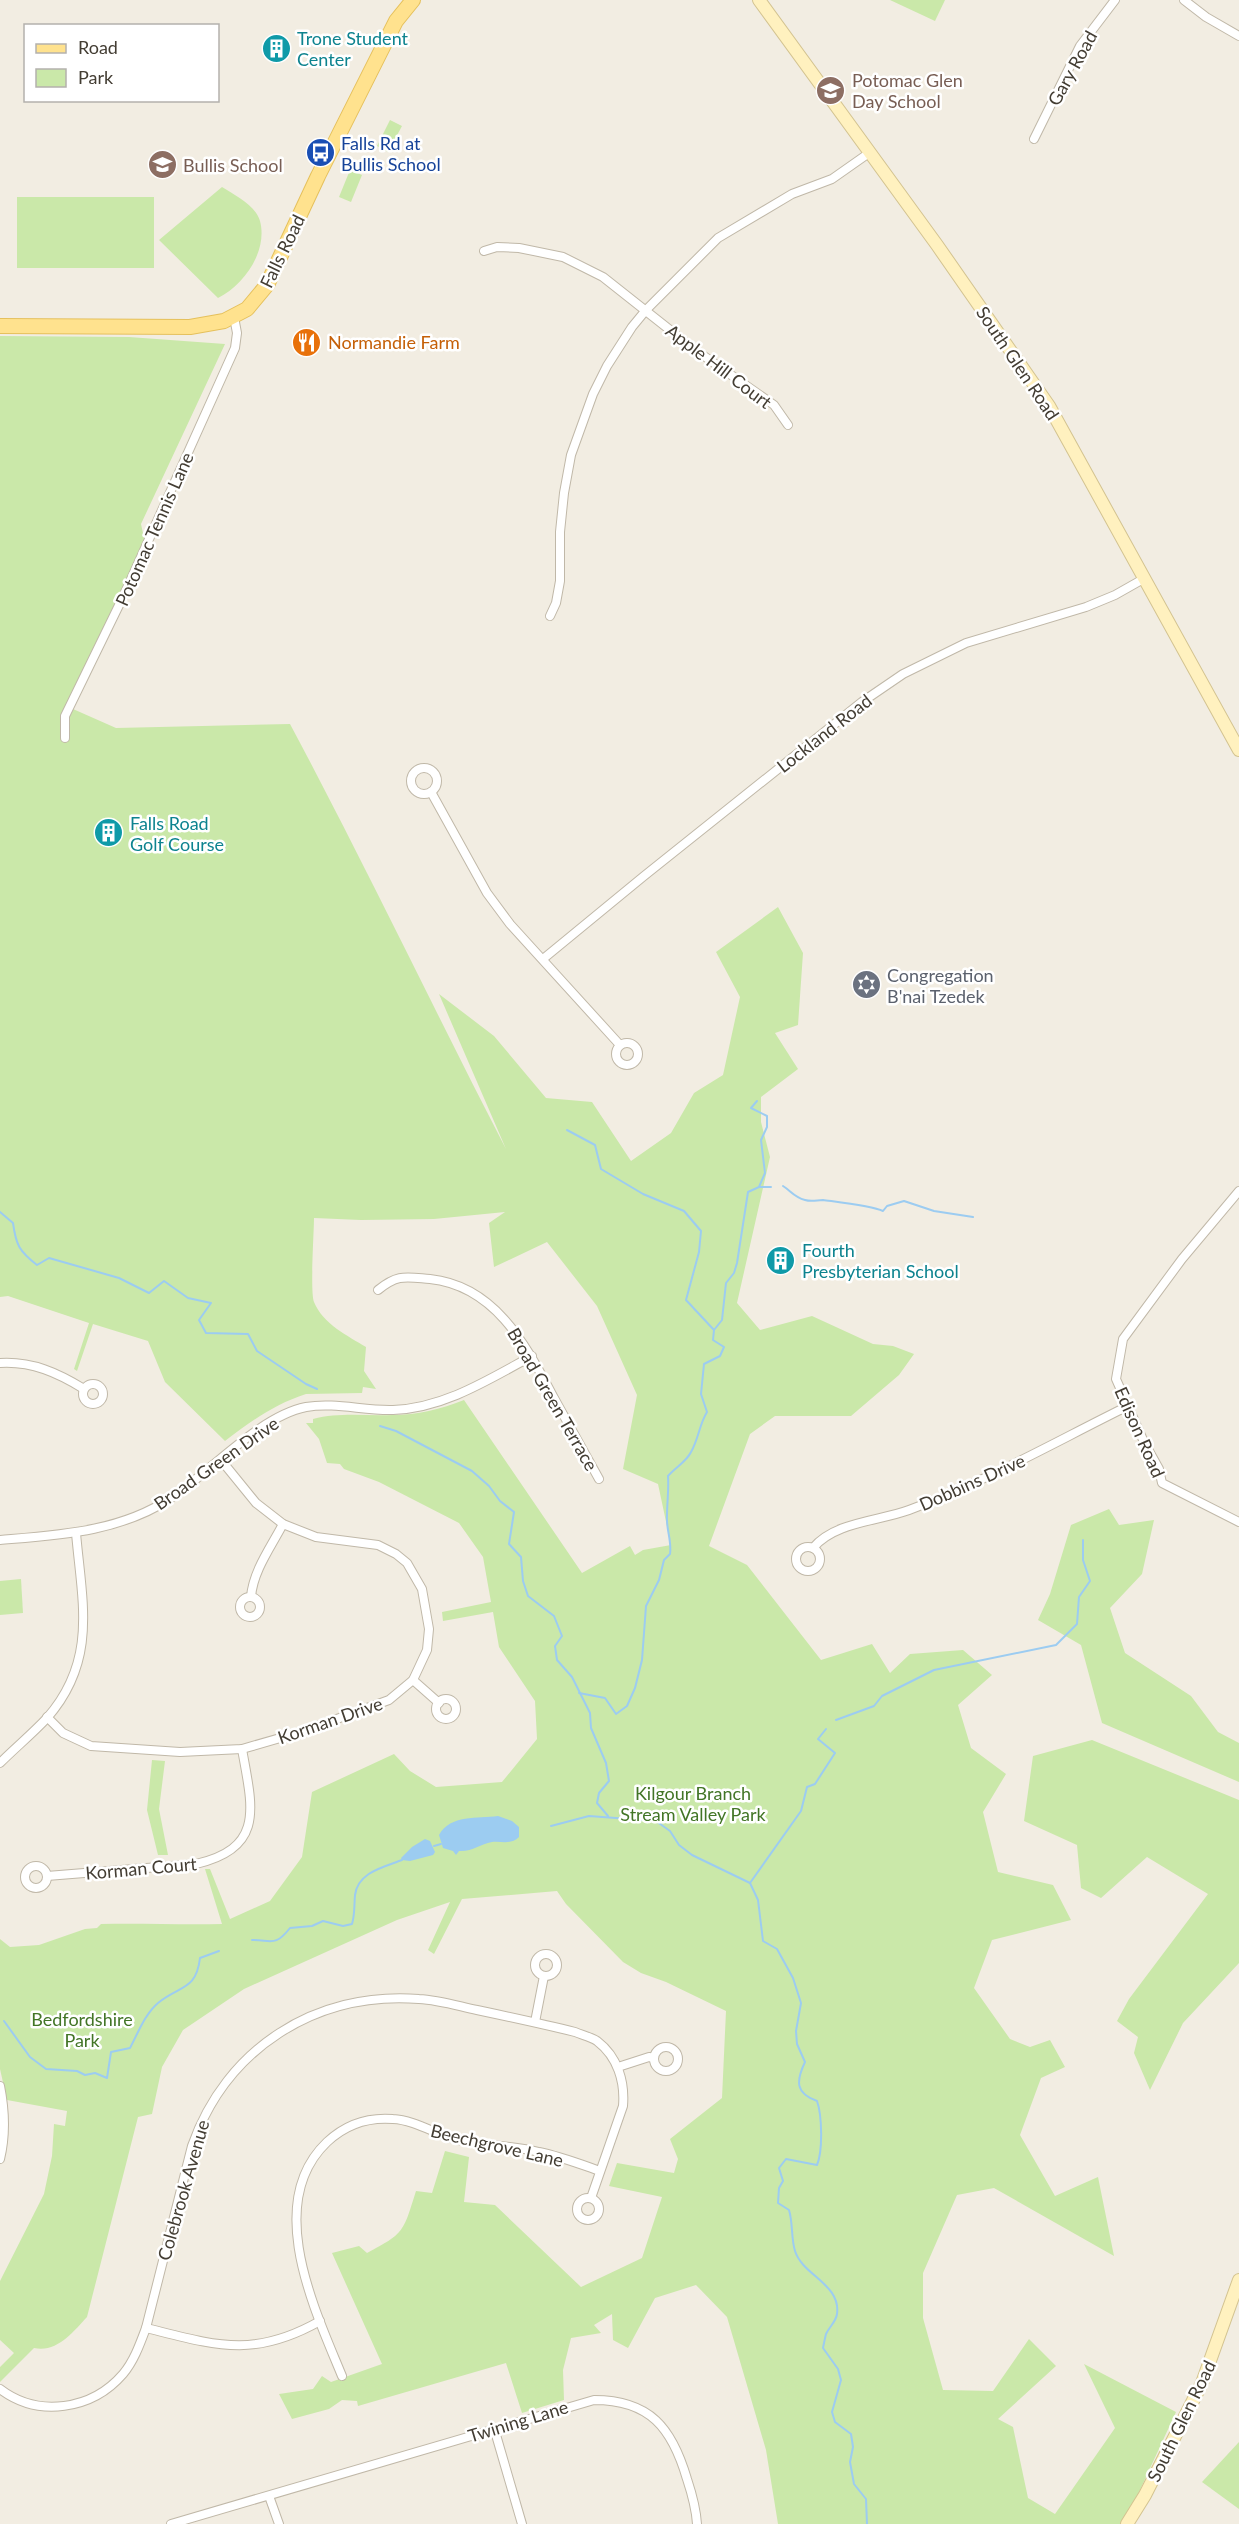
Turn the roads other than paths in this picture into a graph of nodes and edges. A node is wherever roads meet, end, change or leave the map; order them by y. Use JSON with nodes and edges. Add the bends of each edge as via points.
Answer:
{"nodes":[{"id":1,"x":413,"y":0,"type":"edge"},
{"id":2,"x":759,"y":0,"type":"edge"},
{"id":3,"x":1115,"y":0,"type":"edge"},
{"id":4,"x":1184,"y":0,"type":"edge"},
{"id":5,"x":1239,"y":36,"type":"edge"},
{"id":6,"x":1034,"y":139,"type":"dead end"},
{"id":7,"x":869,"y":153,"type":"junction"},
{"id":8,"x":484,"y":251,"type":"dead end"},
{"id":9,"x":646,"y":310,"type":"junction"},
{"id":10,"x":234,"y":317,"type":"junction"},
{"id":11,"x":0,"y":326,"type":"edge"},
{"id":12,"x":788,"y":425,"type":"dead end"},
{"id":13,"x":1145,"y":578,"type":"junction"},
{"id":14,"x":550,"y":616,"type":"dead end"},
{"id":15,"x":65,"y":738,"type":"dead end"},
{"id":16,"x":1239,"y":750,"type":"edge"},
{"id":17,"x":431,"y":792,"type":"dead end"},
{"id":18,"x":543,"y":959,"type":"junction"},
{"id":19,"x":620,"y":1045,"type":"dead end"},
{"id":20,"x":1239,"y":1191,"type":"edge"},
{"id":21,"x":378,"y":1290,"type":"dead end"},
{"id":22,"x":532,"y":1356,"type":"junction"},
{"id":23,"x":0,"y":1363,"type":"edge"},
{"id":24,"x":84,"y":1389,"type":"dead end"},
{"id":25,"x":1128,"y":1406,"type":"junction"},
{"id":26,"x":221,"y":1460,"type":"junction"},
{"id":27,"x":599,"y":1479,"type":"dead end"},
{"id":28,"x":1239,"y":1522,"type":"edge"},
{"id":29,"x":283,"y":1524,"type":"junction"},
{"id":30,"x":76,"y":1533,"type":"junction"},
{"id":31,"x":0,"y":1540,"type":"edge"},
{"id":32,"x":813,"y":1548,"type":"dead end"},
{"id":33,"x":251,"y":1597,"type":"dead end"},
{"id":34,"x":413,"y":1680,"type":"junction"},
{"id":35,"x":439,"y":1703,"type":"dead end"},
{"id":36,"x":47,"y":1717,"type":"junction"},
{"id":37,"x":242,"y":1749,"type":"junction"},
{"id":38,"x":0,"y":1763,"type":"edge"},
{"id":39,"x":47,"y":1876,"type":"dead end"},
{"id":40,"x":544,"y":1976,"type":"dead end"},
{"id":41,"x":535,"y":2022,"type":"junction"},
{"id":42,"x":654,"y":2058,"type":"dead end"},
{"id":43,"x":618,"y":2067,"type":"junction"},
{"id":44,"x":0,"y":2086,"type":"edge"},
{"id":45,"x":0,"y":2159,"type":"edge"},
{"id":46,"x":600,"y":2170,"type":"junction"},
{"id":47,"x":591,"y":2198,"type":"dead end"},
{"id":48,"x":1239,"y":2280,"type":"edge"},
{"id":49,"x":320,"y":2321,"type":"junction"},
{"id":50,"x":146,"y":2328,"type":"junction"},
{"id":51,"x":342,"y":2376,"type":"dead end"},
{"id":52,"x":0,"y":2389,"type":"edge"},
{"id":53,"x":494,"y":2428,"type":"junction"},
{"id":54,"x":269,"y":2496,"type":"junction"},
{"id":55,"x":171,"y":2524,"type":"edge"},
{"id":56,"x":279,"y":2524,"type":"edge"},
{"id":57,"x":522,"y":2524,"type":"edge"},
{"id":58,"x":697,"y":2524,"type":"edge"},
{"id":59,"x":1127,"y":2524,"type":"edge"}],
"edges":[{"from":1,"to":10,"type":"main road","name":"Falls Road","via":[[396,21],[267,285],[257,299]]},
{"from":2,"to":7,"type":"main road","name":"South Glen Road"},
{"from":3,"to":6,"type":"street","name":"Gary Road","via":[[1080,46]]},
{"from":4,"to":5,"type":"street"},
{"from":7,"to":9,"type":"street","via":[[832,179],[792,194],[718,238]]},
{"from":7,"to":13,"type":"main road","name":"South Glen Road","via":[[1049,406]]},
{"from":8,"to":9,"type":"street","name":"Apple Hill Court","via":[[519,248],[562,257],[603,277]]},
{"from":9,"to":12,"type":"street","name":"Apple Hill Court","via":[[774,405]]},
{"from":9,"to":14,"type":"street","via":[[607,366],[580,426],[564,493],[560,581]]},
{"from":10,"to":11,"type":"main road","name":"Falls Road","via":[[190,327]]},
{"from":10,"to":15,"type":"street","name":"Potomac Tennis Lane","via":[[235,348],[65,716]]},
{"from":13,"to":16,"type":"main road","name":"South Glen Road"},
{"from":13,"to":18,"type":"street","name":"Lockland Road","via":[[1086,607],[966,643],[903,674],[862,702]]},
{"from":17,"to":18,"type":"street","via":[[487,893]]},
{"from":18,"to":19,"type":"street"},
{"from":20,"to":25,"type":"street","name":"Edison Road","via":[[1123,1339],[1116,1379]]},
{"from":21,"to":22,"type":"street","name":"Broad Green Terrace","via":[[392,1279],[406,1277],[438,1280],[461,1288],[500,1314]]},
{"from":22,"to":26,"type":"street","name":"Broad Green Drive","via":[[433,1404],[392,1410],[306,1407],[266,1424]]},
{"from":22,"to":27,"type":"street","name":"Broad Green Terrace"},
{"from":23,"to":24,"type":"street","via":[[37,1366]]},
{"from":25,"to":28,"type":"street","name":"Edison Road","via":[[1162,1483]]},
{"from":25,"to":32,"type":"street","name":"Dobbins Drive","via":[[953,1493],[845,1528],[821,1538]]},
{"from":26,"to":29,"type":"street","name":"Korman Drive","via":[[256,1503]]},
{"from":26,"to":30,"type":"street","name":"Broad Green Drive","via":[[146,1512],[104,1528]]},
{"from":29,"to":33,"type":"street","via":[[257,1572]]},
{"from":29,"to":34,"type":"street","name":"Korman Drive","via":[[316,1537],[378,1545],[406,1563],[422,1589],[429,1629],[427,1650]]},
{"from":30,"to":31,"type":"street","name":"Broad Green Drive"},
{"from":30,"to":36,"type":"street","via":[[83,1621],[81,1655],[69,1686]]},
{"from":34,"to":35,"type":"street"},
{"from":34,"to":37,"type":"street","name":"Korman Drive","via":[[389,1700]]},
{"from":36,"to":37,"type":"street","name":"Korman Drive","via":[[63,1732],[91,1746],[180,1752]]},
{"from":36,"to":38,"type":"street"},
{"from":37,"to":39,"type":"street","name":"Korman Court","via":[[252,1802],[249,1825],[234,1849],[196,1864]]},
{"from":40,"to":41,"type":"street"},
{"from":41,"to":43,"type":"street","name":"Colebrook Avenue","via":[[597,2041]]},
{"from":41,"to":50,"type":"street","name":"Colebrook Avenue","via":[[438,2001],[383,1999],[316,2014],[274,2036],[231,2073],[202,2117]]},
{"from":42,"to":43,"type":"street"},
{"from":43,"to":46,"type":"street","name":"Colebrook Avenue","via":[[625,2090],[623,2106]]},
{"from":44,"to":45,"type":"street","via":[[4,2104]]},
{"from":46,"to":47,"type":"street","name":"Colebrook Avenue"},
{"from":46,"to":49,"type":"street","name":"Beechgrove Lane","via":[[539,2151],[458,2140],[396,2119],[350,2126],[320,2149],[306,2170],[297,2207],[301,2264]]},
{"from":48,"to":59,"type":"main road","name":"South Glen Road","via":[[1202,2384]]},
{"from":49,"to":50,"type":"street","via":[[252,2346],[236,2347]]},
{"from":49,"to":51,"type":"street","name":"Beechgrove Lane"},
{"from":50,"to":52,"type":"street","name":"Colebrook Avenue","via":[[124,2372],[105,2391],[87,2401],[69,2406],[40,2405]]},
{"from":53,"to":54,"type":"street","name":"Twining Lane"},
{"from":53,"to":57,"type":"street"},
{"from":53,"to":58,"type":"street","name":"Twining Lane","via":[[594,2400],[639,2408],[663,2426],[672,2440],[682,2461]]},
{"from":54,"to":55,"type":"street","name":"Twining Lane"},
{"from":54,"to":56,"type":"street"}]}
